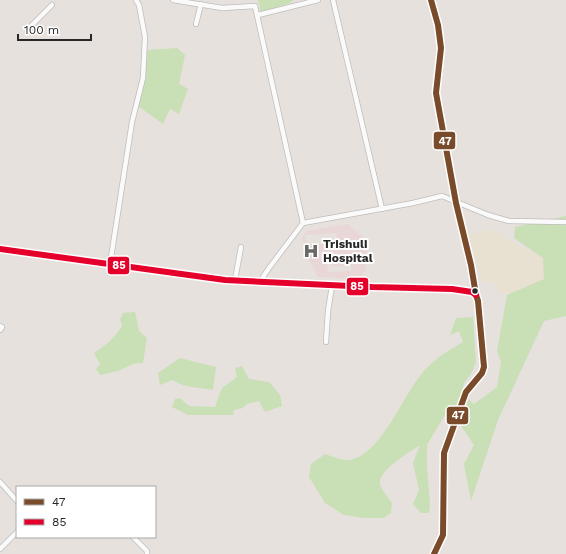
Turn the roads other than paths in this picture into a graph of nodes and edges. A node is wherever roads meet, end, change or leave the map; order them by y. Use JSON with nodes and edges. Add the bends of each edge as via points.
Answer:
{"nodes":[{"id":1,"x":136,"y":0,"type":"edge"},
{"id":2,"x":173,"y":0,"type":"edge"},
{"id":3,"x":318,"y":0,"type":"edge"},
{"id":4,"x":333,"y":0,"type":"edge"},
{"id":5,"x":430,"y":0,"type":"edge"},
{"id":6,"x":201,"y":4,"type":"junction"},
{"id":7,"x":52,"y":5,"type":"dead end"},
{"id":8,"x":258,"y":15,"type":"junction"},
{"id":9,"x":196,"y":24,"type":"dead end"},
{"id":10,"x":28,"y":29,"type":"dead end"},
{"id":11,"x":456,"y":202,"type":"junction"},
{"id":12,"x":382,"y":209,"type":"junction"},
{"id":13,"x":566,"y":222,"type":"edge"},
{"id":14,"x":303,"y":223,"type":"junction"},
{"id":15,"x":241,"y":247,"type":"dead end"},
{"id":16,"x":0,"y":249,"type":"edge"},
{"id":17,"x":110,"y":264,"type":"junction"},
{"id":18,"x":235,"y":280,"type":"junction"},
{"id":19,"x":262,"y":282,"type":"junction"},
{"id":20,"x":332,"y":286,"type":"junction"},
{"id":21,"x":476,"y":295,"type":"junction"},
{"id":22,"x":0,"y":326,"type":"edge"},
{"id":23,"x":0,"y":330,"type":"edge"},
{"id":24,"x":326,"y":342,"type":"dead end"},
{"id":25,"x":0,"y":482,"type":"edge"},
{"id":26,"x":16,"y":500,"type":"edge"},
{"id":27,"x":16,"y":533,"type":"edge"},
{"id":28,"x":134,"y":538,"type":"edge"},
{"id":29,"x":0,"y":549,"type":"edge"},
{"id":30,"x":147,"y":554,"type":"edge"},
{"id":31,"x":434,"y":554,"type":"edge"}],
"edges":[{"from":1,"to":17,"type":"street","via":[[145,37],[143,78],[132,122]]},
{"from":2,"to":6,"type":"street"},
{"from":3,"to":8,"type":"street"},
{"from":4,"to":12,"type":"street"},
{"from":5,"to":11,"type":"street","via":[[438,25],[441,48],[436,93]]},
{"from":6,"to":8,"type":"street","via":[[222,8],[256,6]]},
{"from":6,"to":9,"type":"street"},
{"from":7,"to":10,"type":"street"},
{"from":8,"to":14,"type":"street"},
{"from":11,"to":12,"type":"street","via":[[442,196]]},
{"from":11,"to":13,"type":"street","via":[[509,221]]},
{"from":11,"to":21,"type":"street","via":[[472,265]]},
{"from":12,"to":14,"type":"street"},
{"from":14,"to":19,"type":"street","via":[[269,268]]},
{"from":15,"to":18,"type":"street"},
{"from":16,"to":17,"type":"street"},
{"from":17,"to":18,"type":"street"},
{"from":18,"to":19,"type":"street"},
{"from":19,"to":20,"type":"street"},
{"from":20,"to":21,"type":"street","via":[[452,289]]},
{"from":20,"to":24,"type":"street"},
{"from":21,"to":31,"type":"street","via":[[481,321],[484,367],[466,392],[444,453],[443,535]]},
{"from":22,"to":23,"type":"street"},
{"from":25,"to":26,"type":"street"},
{"from":27,"to":29,"type":"street"},
{"from":28,"to":30,"type":"street"}]}
